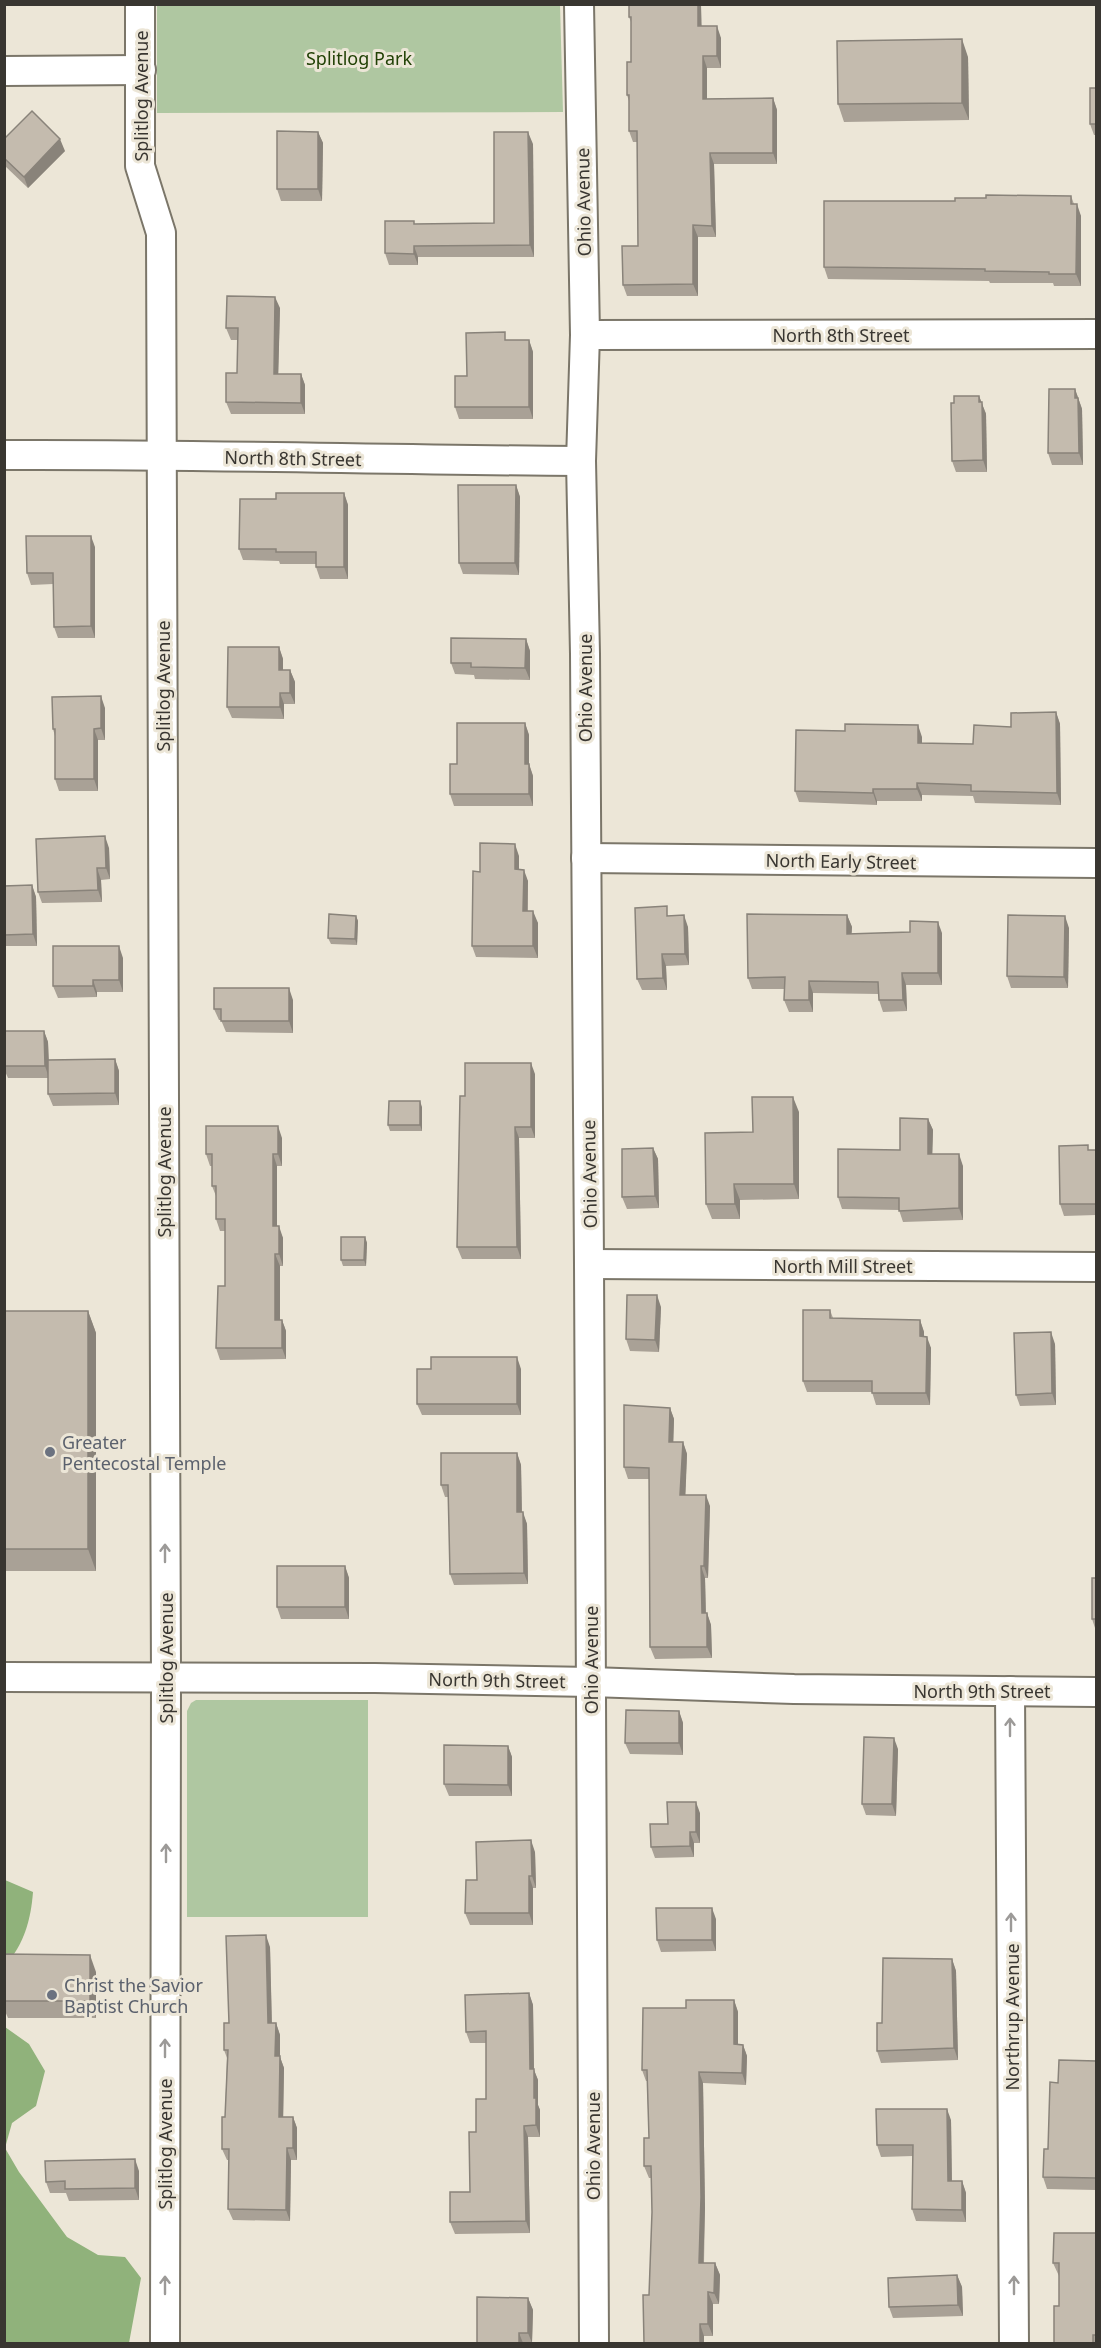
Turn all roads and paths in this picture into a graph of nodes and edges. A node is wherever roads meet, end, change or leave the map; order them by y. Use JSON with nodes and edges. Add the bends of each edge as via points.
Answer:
{"nodes":[{"id":1,"x":140,"y":4,"type":"edge"},
{"id":2,"x":579,"y":4,"type":"edge"},
{"id":3,"x":141,"y":70,"type":"junction"},
{"id":4,"x":4,"y":71,"type":"edge"},
{"id":5,"x":1096,"y":334,"type":"edge"},
{"id":6,"x":585,"y":335,"type":"junction"},
{"id":7,"x":162,"y":454,"type":"junction"},
{"id":8,"x":4,"y":455,"type":"edge"},
{"id":9,"x":581,"y":461,"type":"junction"},
{"id":10,"x":586,"y":858,"type":"junction"},
{"id":11,"x":1096,"y":863,"type":"edge"},
{"id":12,"x":590,"y":1264,"type":"junction"},
{"id":13,"x":1096,"y":1267,"type":"edge"},
{"id":14,"x":4,"y":1677,"type":"edge"},
{"id":15,"x":166,"y":1679,"type":"junction"},
{"id":16,"x":591,"y":1682,"type":"junction"},
{"id":17,"x":1010,"y":1691,"type":"junction"},
{"id":18,"x":1096,"y":1692,"type":"edge"},
{"id":19,"x":165,"y":2343,"type":"edge"},
{"id":20,"x":594,"y":2343,"type":"edge"},
{"id":21,"x":1014,"y":2343,"type":"edge"}],
"edges":[{"from":1,"to":3,"type":"street","name":"Splitlog Avenue"},
{"from":2,"to":6,"type":"street","name":"Ohio Avenue"},
{"from":3,"to":4,"type":"street"},
{"from":3,"to":7,"type":"street","name":"Splitlog Avenue","via":[[140,166],[161,233]]},
{"from":5,"to":6,"type":"street","name":"North 8th Street"},
{"from":6,"to":9,"type":"street","name":"Ohio Avenue"},
{"from":7,"to":8,"type":"street","name":"North 8th Street"},
{"from":7,"to":9,"type":"street","name":"North 8th Street"},
{"from":15,"to":7,"type":"street","name":"Splitlog Avenue","one_way":true},
{"from":9,"to":10,"type":"street","name":"Ohio Avenue"},
{"from":10,"to":11,"type":"street","name":"North Early Street"},
{"from":10,"to":12,"type":"street","name":"Ohio Avenue"},
{"from":12,"to":13,"type":"street","name":"North Mill Street"},
{"from":12,"to":16,"type":"street","name":"Ohio Avenue"},
{"from":14,"to":15,"type":"street","name":"North 9th Street"},
{"from":15,"to":16,"type":"street","name":"North 9th Street"},
{"from":19,"to":15,"type":"street","name":"Splitlog Avenue","one_way":true},
{"from":16,"to":17,"type":"street","name":"North 9th Street"},
{"from":16,"to":20,"type":"street","name":"Ohio Avenue"},
{"from":17,"to":18,"type":"street","name":"North 9th Street"},
{"from":21,"to":17,"type":"street","name":"Northrup Avenue","one_way":true}]}
